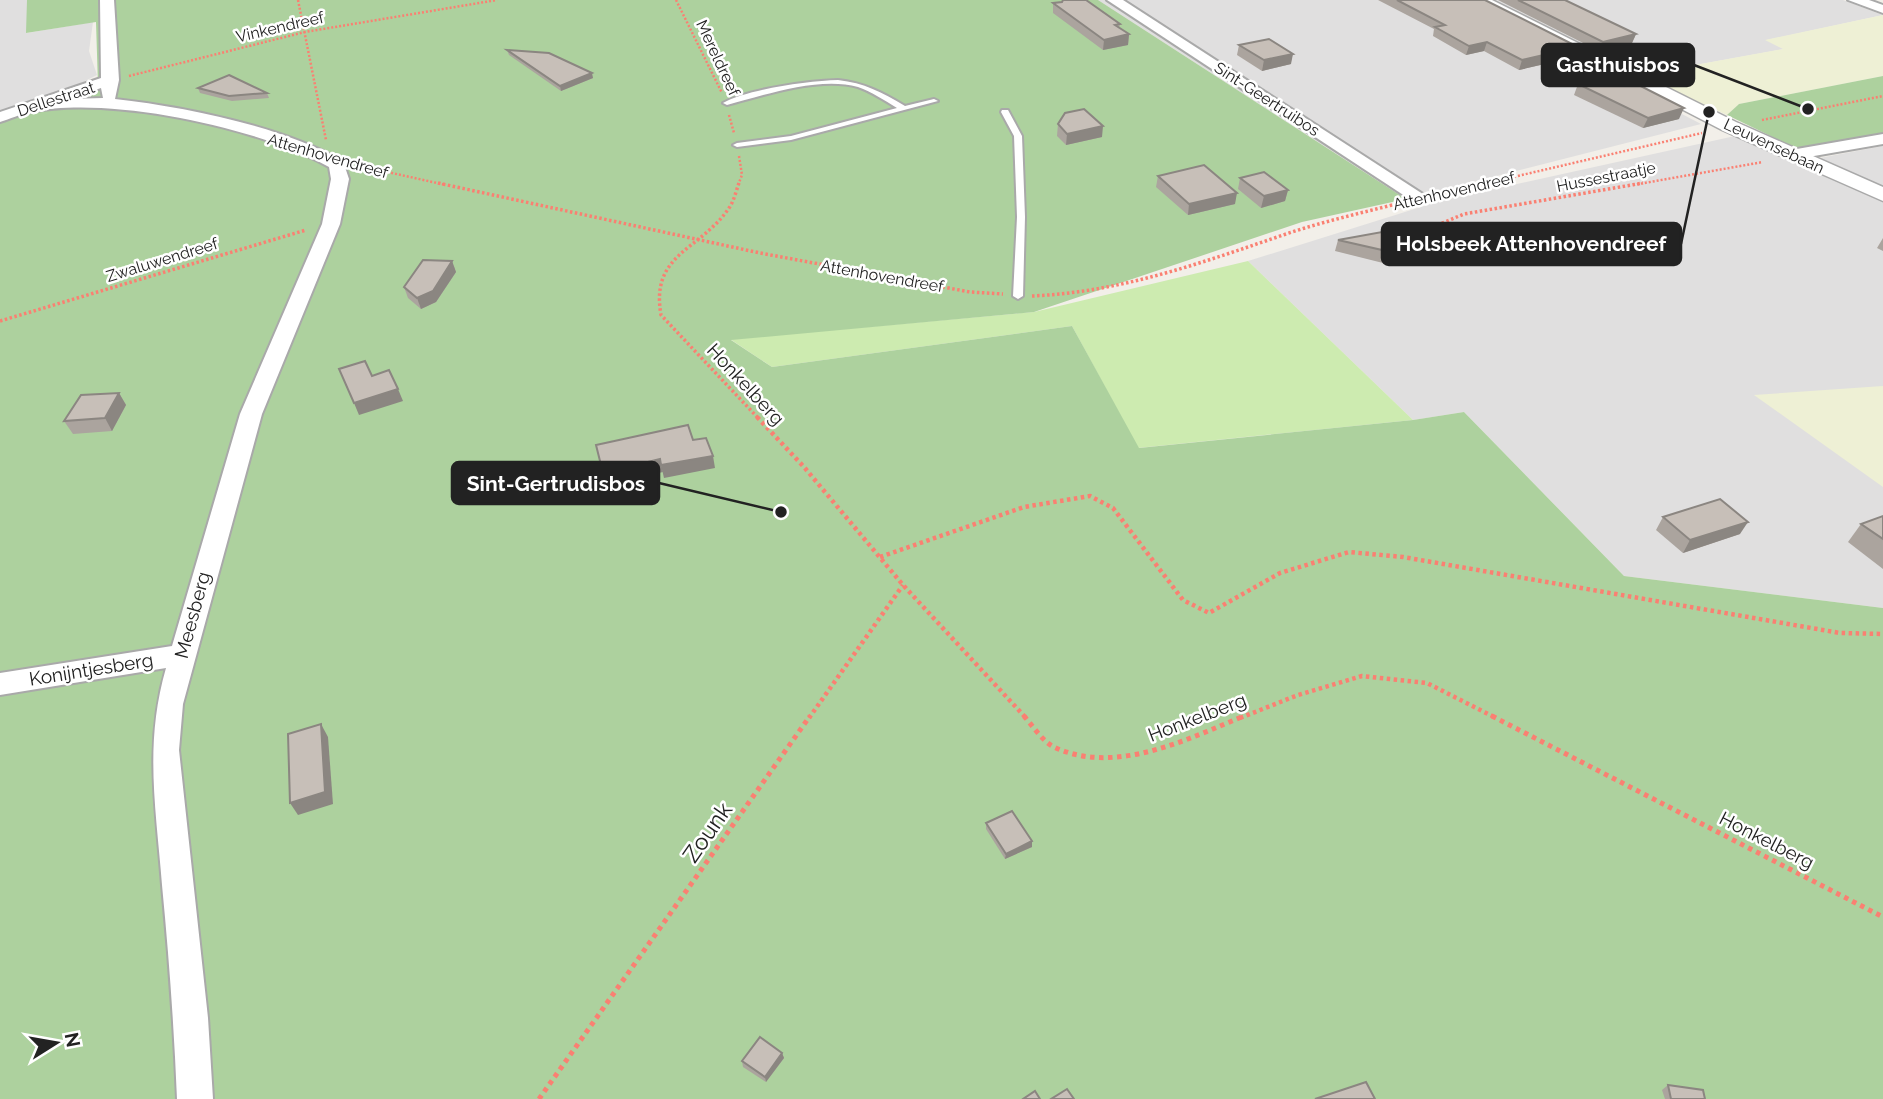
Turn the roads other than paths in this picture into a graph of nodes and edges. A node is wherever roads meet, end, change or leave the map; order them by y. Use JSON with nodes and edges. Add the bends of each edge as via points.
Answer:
{"nodes":[{"id":1,"x":107,"y":0,"type":"edge"},
{"id":2,"x":1114,"y":0,"type":"edge"},
{"id":3,"x":1479,"y":0,"type":"edge"},
{"id":4,"x":1855,"y":0,"type":"edge"},
{"id":5,"x":1883,"y":9,"type":"edge"},
{"id":6,"x":111,"y":80,"type":"junction"},
{"id":7,"x":934,"y":101,"type":"dead end"},
{"id":8,"x":108,"y":103,"type":"junction"},
{"id":9,"x":727,"y":103,"type":"road end"},
{"id":10,"x":32,"y":107,"type":"junction"},
{"id":11,"x":902,"y":108,"type":"junction"},
{"id":12,"x":1005,"y":112,"type":"dead end"},
{"id":13,"x":0,"y":117,"type":"edge"},
{"id":14,"x":1883,"y":139,"type":"edge"},
{"id":15,"x":737,"y":145,"type":"road end"},
{"id":16,"x":1791,"y":155,"type":"junction"},
{"id":17,"x":327,"y":157,"type":"joint"},
{"id":18,"x":1883,"y":195,"type":"edge"},
{"id":19,"x":1420,"y":198,"type":"road end"},
{"id":20,"x":1018,"y":296,"type":"road end"},
{"id":21,"x":181,"y":655,"type":"junction"},
{"id":22,"x":0,"y":684,"type":"edge"},
{"id":23,"x":195,"y":1099,"type":"edge"}],
"edges":[{"from":1,"to":6,"type":"street","name":"Dellestraat"},
{"from":2,"to":19,"type":"street","name":"Sint-Geertruibos"},
{"from":3,"to":16,"type":"street","name":"Leuvensebaan"},
{"from":4,"to":5,"type":"street"},
{"from":6,"to":8,"type":"street","name":"Dellestraat"},
{"from":6,"to":10,"type":"street","name":"Dellestraat"},
{"from":7,"to":11,"type":"lane"},
{"from":8,"to":10,"type":"street","name":"Attenhovendreef"},
{"from":8,"to":17,"type":"street","name":"Attenhovendreef","via":[[197,121]]},
{"from":9,"to":11,"type":"lane","via":[[775,90],[834,83],[868,87]]},
{"from":10,"to":13,"type":"street","name":"Dellestraat"},
{"from":11,"to":15,"type":"lane","via":[[791,138]]},
{"from":12,"to":20,"type":"lane","via":[[1018,136]]},
{"from":14,"to":16,"type":"street"},
{"from":16,"to":18,"type":"street","name":"Leuvensebaan"},
{"from":17,"to":21,"type":"street","name":"Meesberg","via":[[337,165],[340,179],[331,225],[251,414]]},
{"from":21,"to":22,"type":"street","name":"Konijntjesberg"},
{"from":21,"to":23,"type":"street","name":"Meesberg","via":[[169,705],[165,750]]}]}
